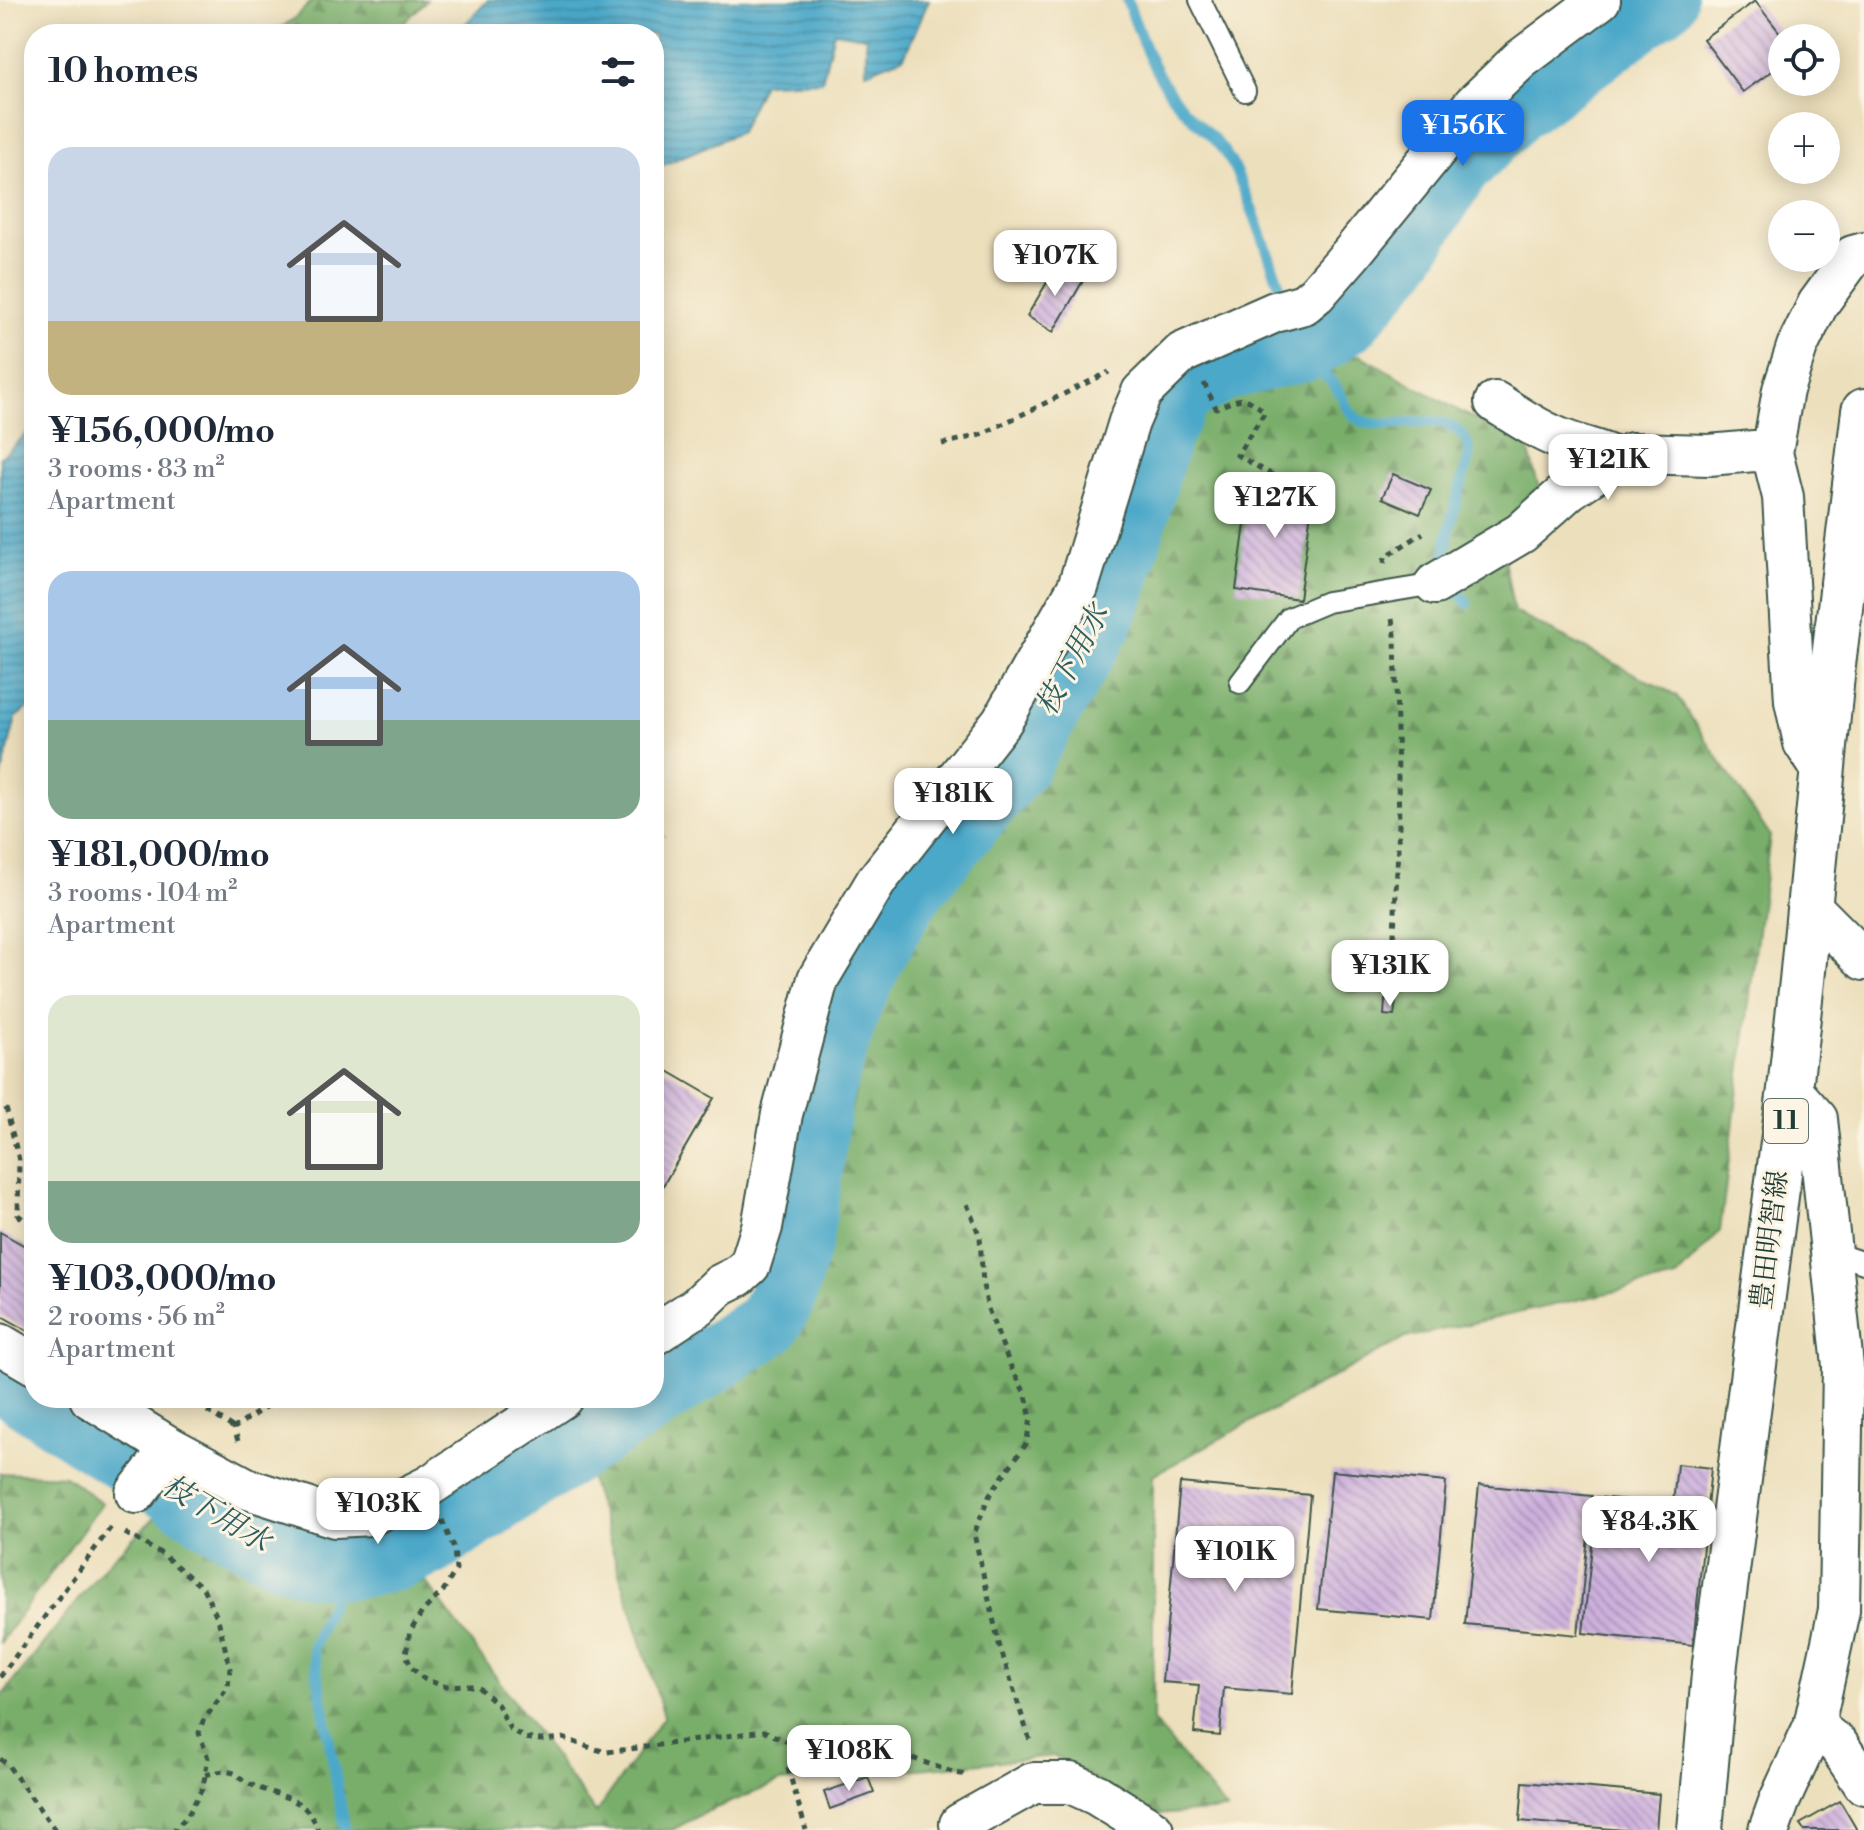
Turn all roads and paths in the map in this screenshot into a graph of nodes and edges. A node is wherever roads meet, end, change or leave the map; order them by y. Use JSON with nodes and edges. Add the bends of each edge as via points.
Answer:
{"nodes":[{"id":1,"x":1200,"y":0,"type":"edge"},
{"id":2,"x":1600,"y":0,"type":"edge"},
{"id":3,"x":1245,"y":91,"type":"dead end"},
{"id":4,"x":1864,"y":253,"type":"edge"},
{"id":5,"x":1119,"y":367,"type":"dead end"},
{"id":6,"x":1495,"y":402,"type":"dead end"},
{"id":7,"x":1216,"y":408,"type":"dead end"},
{"id":8,"x":1864,"y":411,"type":"edge"},
{"id":9,"x":942,"y":444,"type":"dead end"},
{"id":10,"x":1772,"y":453,"type":"junction"},
{"id":11,"x":1617,"y":459,"type":"junction"},
{"id":12,"x":1276,"y":477,"type":"dead end"},
{"id":13,"x":1423,"y":533,"type":"dead end"},
{"id":14,"x":1447,"y":578,"type":"joint"},
{"id":15,"x":1385,"y":593,"type":"junction"},
{"id":16,"x":1240,"y":683,"type":"dead end"},
{"id":17,"x":1822,"y":770,"type":"junction"},
{"id":18,"x":1809,"y":905,"type":"junction"},
{"id":19,"x":1864,"y":960,"type":"edge"},
{"id":20,"x":1392,"y":977,"type":"dead end"},
{"id":21,"x":1790,"y":1089,"type":"junction"},
{"id":22,"x":6,"y":1108,"type":"dead end"},
{"id":23,"x":967,"y":1204,"type":"dead end"},
{"id":24,"x":24,"y":1220,"type":"edge"},
{"id":25,"x":1847,"y":1257,"type":"edge"},
{"id":26,"x":664,"y":1328,"type":"edge"},
{"id":27,"x":0,"y":1344,"type":"edge"},
{"id":28,"x":24,"y":1358,"type":"edge"},
{"id":29,"x":106,"y":1408,"type":"edge"},
{"id":30,"x":203,"y":1408,"type":"edge"},
{"id":31,"x":264,"y":1408,"type":"edge"},
{"id":32,"x":547,"y":1408,"type":"edge"},
{"id":33,"x":1853,"y":1423,"type":"edge"},
{"id":34,"x":234,"y":1428,"type":"junction"},
{"id":35,"x":171,"y":1448,"type":"junction"},
{"id":36,"x":233,"y":1480,"type":"junction"},
{"id":37,"x":136,"y":1493,"type":"joint"},
{"id":38,"x":1852,"y":1510,"type":"edge"},
{"id":39,"x":111,"y":1526,"type":"junction"},
{"id":40,"x":454,"y":1549,"type":"dead end"},
{"id":41,"x":0,"y":1677,"type":"edge"},
{"id":42,"x":1814,"y":1726,"type":"junction"},
{"id":43,"x":794,"y":1745,"type":"junction"},
{"id":44,"x":0,"y":1759,"type":"edge"},
{"id":45,"x":205,"y":1775,"type":"junction"},
{"id":46,"x":1033,"y":1783,"type":"junction"},
{"id":47,"x":1864,"y":1784,"type":"edge"},
{"id":48,"x":960,"y":1824,"type":"dead end"},
{"id":49,"x":55,"y":1830,"type":"edge"},
{"id":50,"x":174,"y":1830,"type":"edge"},
{"id":51,"x":318,"y":1830,"type":"edge"},
{"id":52,"x":806,"y":1830,"type":"edge"},
{"id":53,"x":1153,"y":1830,"type":"edge"},
{"id":54,"x":1700,"y":1830,"type":"edge"},
{"id":55,"x":1769,"y":1830,"type":"edge"}],
"edges":[{"from":1,"to":3,"type":"lane"},
{"from":2,"to":26,"type":"street","via":[[1520,60],[1473,105],[1316,294],[1182,353],[1142,392],[1078,587],[1002,721],[877,880],[818,979],[750,1265]]},
{"from":4,"to":10,"type":"street","via":[[1853,256],[1818,304],[1797,347]]},
{"from":5,"to":9,"type":"path","via":[[980,435]]},
{"from":6,"to":11,"type":"street","via":[[1542,431]]},
{"from":7,"to":12,"type":"path","via":[[1242,399],[1265,412],[1237,455]]},
{"from":8,"to":17,"type":"main road","name":"豊田明智線","number":"11"},
{"from":10,"to":11,"type":"street","via":[[1632,453]]},
{"from":10,"to":17,"type":"street","via":[[1783,497],[1795,701],[1804,743]]},
{"from":11,"to":14,"type":"street","via":[[1569,490],[1521,533]]},
{"from":13,"to":15,"type":"path","via":[[1385,557],[1380,578]]},
{"from":14,"to":15,"type":"lane"},
{"from":15,"to":16,"type":"lane","via":[[1327,602],[1289,618]]},
{"from":15,"to":20,"type":"path","via":[[1395,634],[1399,809]]},
{"from":17,"to":18,"type":"main road","name":"豊田明智線","number":"11"},
{"from":18,"to":19,"type":"street"},
{"from":18,"to":21,"type":"main road","name":"豊田明智線","number":"11"},
{"from":21,"to":25,"type":"street","via":[[1817,1119]]},
{"from":21,"to":54,"type":"main road","name":"豊田明智線","number":"11","via":[[1715,1663]]},
{"from":22,"to":24,"type":"path","via":[[19,1160],[18,1215]]},
{"from":23,"to":46,"type":"path","via":[[980,1237],[988,1309],[1026,1395],[1031,1419],[1026,1444],[990,1494],[974,1534],[999,1644],[1031,1744],[1037,1770]]},
{"from":25,"to":33,"type":"street","via":[[1843,1366]]},
{"from":27,"to":28,"type":"street"},
{"from":29,"to":35,"type":"street"},
{"from":30,"to":34,"type":"path"},
{"from":31,"to":34,"type":"path"},
{"from":32,"to":36,"type":"street","via":[[429,1486],[371,1515],[335,1517]]},
{"from":33,"to":38,"type":"street"},
{"from":34,"to":36,"type":"path","via":[[242,1458]]},
{"from":35,"to":36,"type":"street"},
{"from":35,"to":37,"type":"street"},
{"from":37,"to":39,"type":"path"},
{"from":38,"to":42,"type":"street","via":[[1839,1610]]},
{"from":39,"to":41,"type":"path"},
{"from":39,"to":45,"type":"path","via":[[178,1566],[203,1588],[218,1619],[230,1668],[228,1687],[199,1733],[208,1758]]},
{"from":40,"to":43,"type":"path","via":[[456,1570],[410,1632],[406,1654],[424,1679],[478,1687],[498,1705],[510,1729],[524,1738],[563,1738],[607,1752],[764,1731]]},
{"from":42,"to":47,"type":"street","via":[[1838,1745]]},
{"from":42,"to":55,"type":"street"},
{"from":43,"to":46,"type":"path","via":[[818,1756],[886,1754],[955,1773]]},
{"from":43,"to":52,"type":"path","via":[[788,1769]]},
{"from":44,"to":49,"type":"path"},
{"from":45,"to":50,"type":"path","via":[[188,1815]]},
{"from":45,"to":51,"type":"path","via":[[235,1772],[294,1800],[314,1817]]},
{"from":46,"to":48,"type":"street"},
{"from":46,"to":53,"type":"street","via":[[1071,1783]]}]}
